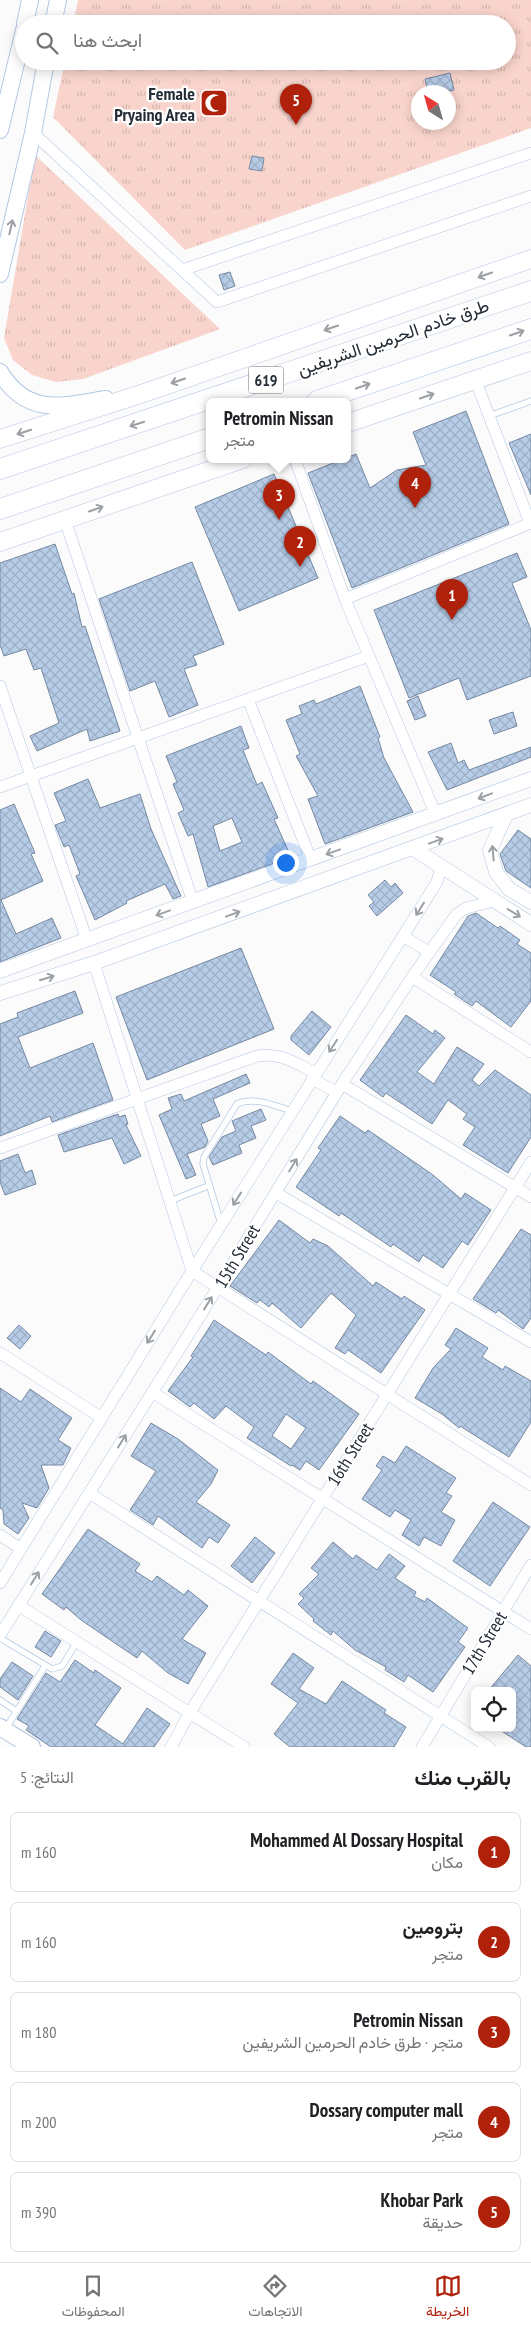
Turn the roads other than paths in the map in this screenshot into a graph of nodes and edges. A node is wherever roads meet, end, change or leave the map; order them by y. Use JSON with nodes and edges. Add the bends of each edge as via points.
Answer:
{"nodes":[{"id":1,"x":30,"y":0,"type":"edge"},
{"id":2,"x":58,"y":0,"type":"edge"},
{"id":3,"x":27,"y":15,"type":"edge"},
{"id":4,"x":55,"y":15,"type":"edge"},
{"id":5,"x":15,"y":68,"type":"edge"},
{"id":6,"x":44,"y":70,"type":"edge"},
{"id":7,"x":0,"y":130,"type":"edge"},
{"id":8,"x":33,"y":133,"type":"junction"},
{"id":9,"x":531,"y":153,"type":"edge"},
{"id":10,"x":531,"y":196,"type":"edge"},
{"id":11,"x":531,"y":258,"type":"edge"},
{"id":12,"x":182,"y":270,"type":"junction"},
{"id":13,"x":0,"y":274,"type":"edge"},
{"id":14,"x":531,"y":291,"type":"edge"},
{"id":15,"x":531,"y":328,"type":"edge"},
{"id":16,"x":531,"y":361,"type":"edge"},
{"id":17,"x":0,"y":372,"type":"edge"},
{"id":18,"x":475,"y":379,"type":"junction"},
{"id":19,"x":141,"y":394,"type":"junction"},
{"id":20,"x":214,"y":398,"type":"edge"},
{"id":21,"x":326,"y":398,"type":"edge"},
{"id":22,"x":206,"y":401,"type":"edge"},
{"id":23,"x":531,"y":401,"type":"edge"},
{"id":24,"x":489,"y":416,"type":"junction"},
{"id":25,"x":351,"y":422,"type":"edge"},
{"id":26,"x":0,"y":439,"type":"edge"},
{"id":27,"x":206,"y":439,"type":"edge"},
{"id":28,"x":231,"y":463,"type":"edge"},
{"id":29,"x":296,"y":463,"type":"edge"},
{"id":30,"x":132,"y":464,"type":"junction"},
{"id":31,"x":0,"y":470,"type":"edge"},
{"id":32,"x":0,"y":509,"type":"edge"},
{"id":33,"x":0,"y":515,"type":"edge"},
{"id":34,"x":64,"y":520,"type":"junction"},
{"id":35,"x":531,"y":523,"type":"edge"},
{"id":36,"x":0,"y":542,"type":"edge"},
{"id":37,"x":345,"y":598,"type":"junction"},
{"id":38,"x":369,"y":656,"type":"junction"},
{"id":39,"x":0,"y":686,"type":"edge"},
{"id":40,"x":248,"y":699,"type":"junction"},
{"id":41,"x":137,"y":738,"type":"junction"},
{"id":42,"x":31,"y":776,"type":"junction"},
{"id":43,"x":531,"y":779,"type":"edge"},
{"id":44,"x":0,"y":787,"type":"edge"},
{"id":45,"x":531,"y":805,"type":"edge"},
{"id":46,"x":436,"y":815,"type":"junction"},
{"id":47,"x":506,"y":815,"type":"junction"},
{"id":48,"x":414,"y":849,"type":"junction"},
{"id":49,"x":311,"y":860,"type":"junction"},
{"id":50,"x":441,"y":866,"type":"junction"},
{"id":51,"x":494,"y":901,"type":"junction"},
{"id":52,"x":193,"y":902,"type":"junction"},
{"id":53,"x":531,"y":902,"type":"edge"},
{"id":54,"x":531,"y":924,"type":"edge"},
{"id":55,"x":403,"y":936,"type":"junction"},
{"id":56,"x":87,"y":940,"type":"junction"},
{"id":57,"x":429,"y":952,"type":"junction"},
{"id":58,"x":94,"y":963,"type":"junction"},
{"id":59,"x":0,"y":971,"type":"edge"},
{"id":60,"x":412,"y":976,"type":"junction"},
{"id":61,"x":0,"y":993,"type":"edge"},
{"id":62,"x":531,"y":1052,"type":"edge"},
{"id":63,"x":314,"y":1076,"type":"junction"},
{"id":64,"x":340,"y":1088,"type":"junction"},
{"id":65,"x":137,"y":1099,"type":"junction"},
{"id":66,"x":292,"y":1111,"type":"junction"},
{"id":67,"x":0,"y":1148,"type":"edge"},
{"id":68,"x":531,"y":1162,"type":"edge"},
{"id":69,"x":208,"y":1186,"type":"junction"},
{"id":70,"x":515,"y":1188,"type":"junction"},
{"id":71,"x":276,"y":1193,"type":"junction"},
{"id":72,"x":531,"y":1197,"type":"edge"},
{"id":73,"x":170,"y":1201,"type":"junction"},
{"id":74,"x":221,"y":1224,"type":"junction"},
{"id":75,"x":192,"y":1270,"type":"junction"},
{"id":76,"x":218,"y":1287,"type":"junction"},
{"id":77,"x":449,"y":1294,"type":"junction"},
{"id":78,"x":531,"y":1342,"type":"edge"},
{"id":79,"x":0,"y":1353,"type":"edge"},
{"id":80,"x":152,"y":1392,"type":"junction"},
{"id":81,"x":387,"y":1394,"type":"junction"},
{"id":82,"x":102,"y":1418,"type":"junction"},
{"id":83,"x":531,"y":1485,"type":"edge"},
{"id":84,"x":89,"y":1492,"type":"junction"},
{"id":85,"x":322,"y":1498,"type":"junction"},
{"id":86,"x":0,"y":1535,"type":"edge"},
{"id":87,"x":21,"y":1549,"type":"junction"},
{"id":88,"x":531,"y":1565,"type":"edge"},
{"id":89,"x":0,"y":1583,"type":"edge"},
{"id":90,"x":259,"y":1600,"type":"junction"},
{"id":91,"x":18,"y":1605,"type":"junction"},
{"id":92,"x":504,"y":1611,"type":"junction"},
{"id":93,"x":531,"y":1629,"type":"edge"},
{"id":94,"x":0,"y":1636,"type":"edge"},
{"id":95,"x":77,"y":1642,"type":"junction"},
{"id":96,"x":45,"y":1666,"type":"junction"},
{"id":97,"x":0,"y":1700,"type":"edge"},
{"id":98,"x":16,"y":1711,"type":"junction"},
{"id":99,"x":189,"y":1714,"type":"junction"},
{"id":100,"x":441,"y":1716,"type":"junction"},
{"id":101,"x":2,"y":1728,"type":"edge"},
{"id":102,"x":32,"y":1747,"type":"edge"},
{"id":103,"x":171,"y":1747,"type":"edge"},
{"id":104,"x":244,"y":1747,"type":"edge"},
{"id":105,"x":422,"y":1747,"type":"edge"},
{"id":106,"x":489,"y":1747,"type":"edge"}],
"edges":[{"from":1,"to":3,"type":"main road"},
{"from":2,"to":4,"type":"main road"},
{"from":5,"to":7,"type":"main road"},
{"from":6,"to":8,"type":"main road"},
{"from":8,"to":12,"type":"street"},
{"from":13,"to":8,"type":"main road","one_way":true},
{"from":9,"to":12,"type":"street"},
{"from":10,"to":12,"type":"street","via":[[217,302]]},
{"from":11,"to":19,"type":"main road","one_way":true},
{"from":14,"to":20,"type":"highway","name":"طرق خادم الحرمين الشريفين","number":"619","one_way":true},
{"from":21,"to":15,"type":"highway","name":"طرق خادم الحرمين الشريفين","one_way":true},
{"from":16,"to":18,"type":"main road"},
{"from":17,"to":19,"type":"main road","via":[[7,383],[29,402],[55,407]]},
{"from":18,"to":24,"type":"street"},
{"from":25,"to":18,"type":"main road","one_way":true},
{"from":19,"to":26,"type":"main road","one_way":true},
{"from":22,"to":31,"type":"highway","name":"طرق خادم الحرمين الشريفين","number":"619","one_way":true},
{"from":23,"to":24,"type":"lane"},
{"from":24,"to":35,"type":"street"},
{"from":27,"to":30,"type":"highway"},
{"from":34,"to":28,"type":"main road","one_way":true},
{"from":29,"to":37,"type":"street"},
{"from":30,"to":32,"type":"highway"},
{"from":30,"to":33,"type":"main road"},
{"from":34,"to":36,"type":"main road"},
{"from":34,"to":41,"type":"street"},
{"from":35,"to":37,"type":"street"},
{"from":37,"to":38,"type":"street"},
{"from":38,"to":40,"type":"street"},
{"from":38,"to":46,"type":"street"},
{"from":39,"to":42,"type":"street"},
{"from":40,"to":41,"type":"street"},
{"from":40,"to":49,"type":"street"},
{"from":41,"to":42,"type":"street"},
{"from":41,"to":52,"type":"street"},
{"from":42,"to":44,"type":"street"},
{"from":42,"to":56,"type":"street"},
{"from":43,"to":46,"type":"street","one_way":true},
{"from":45,"to":47,"type":"street"},
{"from":46,"to":49,"type":"street","one_way":true},
{"from":48,"to":47,"type":"street","one_way":true},
{"from":53,"to":47,"type":"street","one_way":true,"via":[[509,889],[496,872],[490,850]]},
{"from":48,"to":50,"type":"street"},
{"from":58,"to":48,"type":"street","one_way":true},
{"from":49,"to":52,"type":"street"},
{"from":50,"to":51,"type":"street"},
{"from":50,"to":55,"type":"street","name":"15th Street","one_way":true,"via":[[437,882]]},
{"from":51,"to":54,"type":"street","one_way":true},
{"from":51,"to":57,"type":"street","name":"15th Street","via":[[466,908],[456,915]]},
{"from":52,"to":56,"type":"street","one_way":true},
{"from":55,"to":57,"type":"street"},
{"from":55,"to":63,"type":"street","name":"15th Street","one_way":true},
{"from":56,"to":59,"type":"street"},
{"from":57,"to":60,"type":"street","name":"15th Street"},
{"from":61,"to":58,"type":"street","one_way":true},
{"from":58,"to":65,"type":"street"},
{"from":60,"to":62,"type":"street"},
{"from":60,"to":64,"type":"street","name":"15th Street"},
{"from":63,"to":64,"type":"street"},
{"from":63,"to":65,"type":"street","via":[[271,1054],[257,1056]]},
{"from":63,"to":66,"type":"street","name":"15th Street"},
{"from":64,"to":70,"type":"street"},
{"from":71,"to":64,"type":"street","name":"15th Street","one_way":true},
{"from":65,"to":67,"type":"street"},
{"from":65,"to":73,"type":"street"},
{"from":66,"to":69,"type":"lane","via":[[253,1100],[237,1104],[204,1157]]},
{"from":66,"to":74,"type":"street","name":"15th Street","one_way":true},
{"from":68,"to":70,"type":"street","name":"16th Street"},
{"from":69,"to":73,"type":"lane"},
{"from":69,"to":74,"type":"lane"},
{"from":70,"to":72,"type":"street"},
{"from":70,"to":77,"type":"street","name":"16th Street"},
{"from":71,"to":76,"type":"street","name":"15th Street"},
{"from":71,"to":77,"type":"street"},
{"from":73,"to":75,"type":"street"},
{"from":74,"to":75,"type":"street","name":"15th Street"},
{"from":75,"to":76,"type":"street"},
{"from":75,"to":82,"type":"street","name":"15th Street","one_way":true},
{"from":80,"to":76,"type":"street","name":"15th Street","one_way":true},
{"from":76,"to":81,"type":"street"},
{"from":77,"to":78,"type":"street"},
{"from":77,"to":81,"type":"street","name":"16th Street"},
{"from":79,"to":82,"type":"street"},
{"from":84,"to":80,"type":"street","name":"15th Street","one_way":true},
{"from":80,"to":85,"type":"street"},
{"from":81,"to":83,"type":"street"},
{"from":81,"to":85,"type":"street","name":"16th Street"},
{"from":82,"to":87,"type":"street","name":"15th Street"},
{"from":84,"to":90,"type":"street"},
{"from":91,"to":84,"type":"street","name":"15th Street","one_way":true},
{"from":85,"to":90,"type":"street","name":"16th Street"},
{"from":85,"to":92,"type":"street"},
{"from":86,"to":87,"type":"street"},
{"from":87,"to":89,"type":"street","name":"15th Street"},
{"from":88,"to":92,"type":"street","name":"17th Street"},
{"from":90,"to":99,"type":"street","name":"16th Street"},
{"from":90,"to":100,"type":"street"},
{"from":91,"to":94,"type":"street","name":"15th Street"},
{"from":91,"to":95,"type":"street"},
{"from":92,"to":93,"type":"street"},
{"from":92,"to":100,"type":"street","name":"17th Street"},
{"from":94,"to":96,"type":"lane"},
{"from":95,"to":96,"type":"lane","via":[[62,1666],[52,1669]]},
{"from":95,"to":99,"type":"street"},
{"from":96,"to":98,"type":"lane"},
{"from":97,"to":98,"type":"lane"},
{"from":98,"to":101,"type":"lane"},
{"from":99,"to":103,"type":"street","name":"16th Street"},
{"from":99,"to":104,"type":"street"},
{"from":100,"to":105,"type":"street","name":"17th Street"},
{"from":100,"to":106,"type":"street"},
{"from":101,"to":102,"type":"main road"}]}
